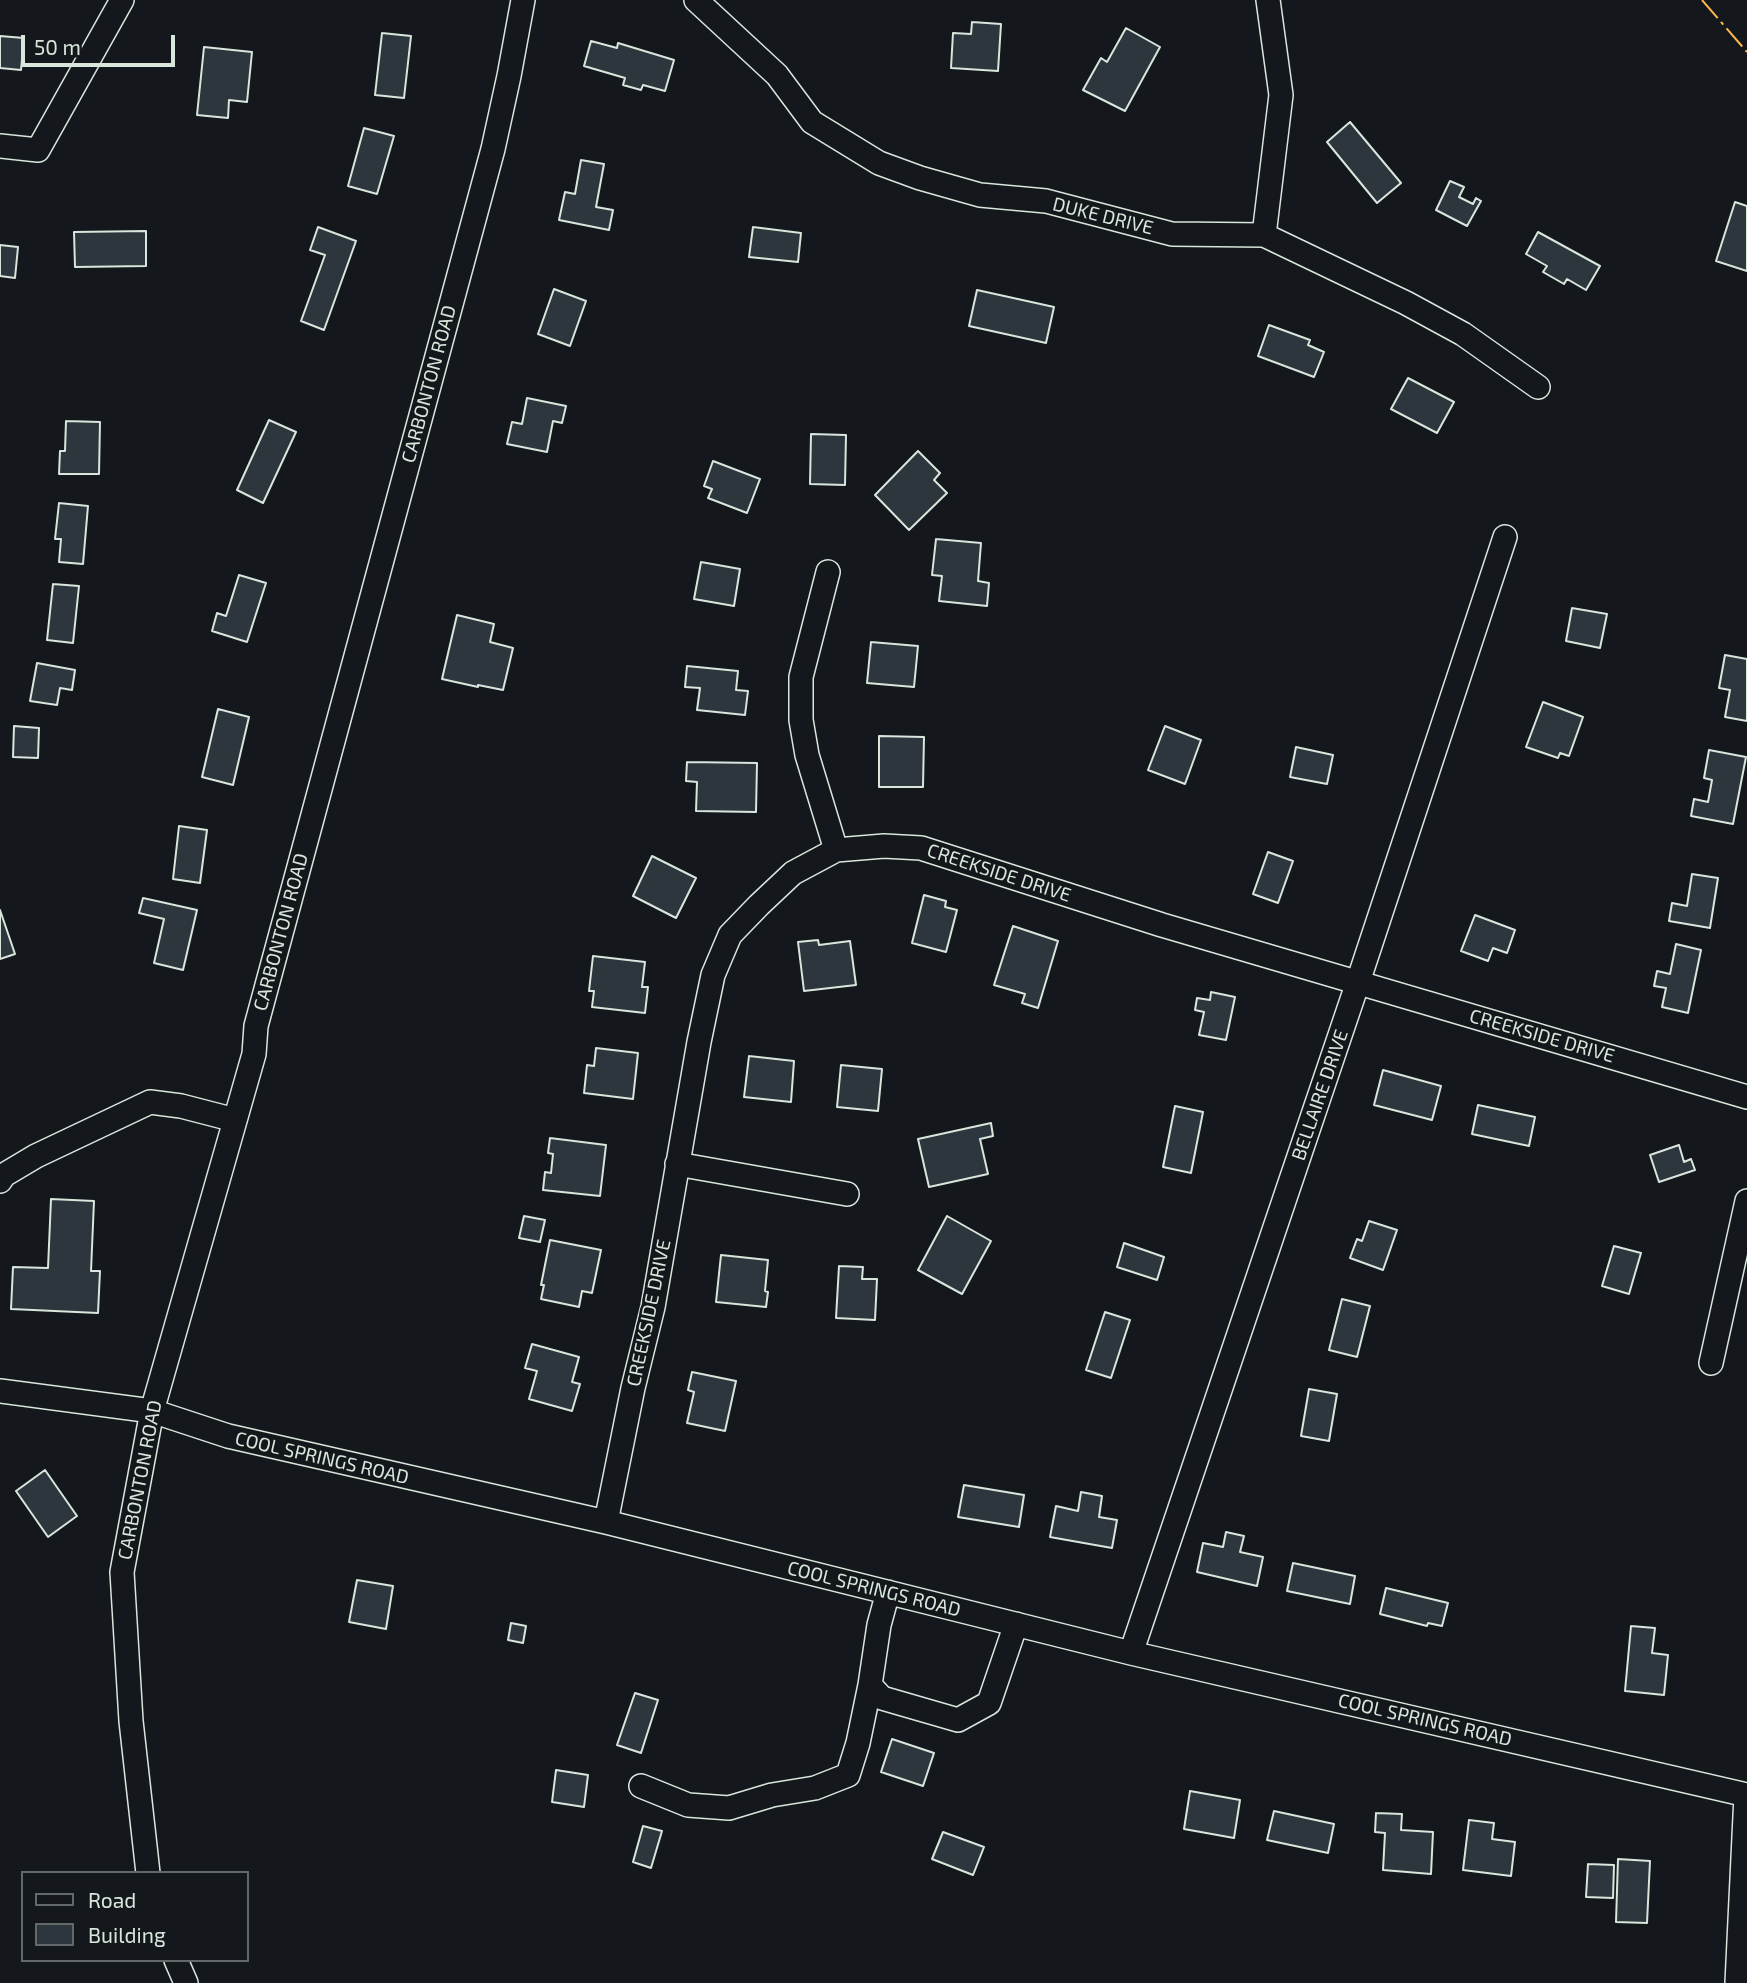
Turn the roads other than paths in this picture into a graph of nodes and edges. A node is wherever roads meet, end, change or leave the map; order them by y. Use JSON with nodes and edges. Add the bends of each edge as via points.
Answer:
{"nodes":[{"id":1,"x":122,"y":0,"type":"edge"},
{"id":2,"x":523,"y":0,"type":"edge"},
{"id":3,"x":696,"y":0,"type":"edge"},
{"id":4,"x":1268,"y":0,"type":"edge"},
{"id":5,"x":0,"y":146,"type":"edge"},
{"id":6,"x":1264,"y":234,"type":"junction"},
{"id":7,"x":1538,"y":387,"type":"dead end"},
{"id":8,"x":1505,"y":537,"type":"dead end"},
{"id":9,"x":828,"y":572,"type":"dead end"},
{"id":10,"x":836,"y":850,"type":"junction"},
{"id":11,"x":1358,"y":982,"type":"junction"},
{"id":12,"x":1747,"y":1097,"type":"edge"},
{"id":13,"x":235,"y":1120,"type":"junction"},
{"id":14,"x":677,"y":1164,"type":"junction"},
{"id":15,"x":0,"y":1181,"type":"edge"},
{"id":16,"x":847,"y":1194,"type":"dead end"},
{"id":17,"x":1747,"y":1201,"type":"edge"},
{"id":18,"x":1711,"y":1363,"type":"dead end"},
{"id":19,"x":0,"y":1391,"type":"edge"},
{"id":20,"x":152,"y":1412,"type":"junction"},
{"id":21,"x":606,"y":1522,"type":"junction"},
{"id":22,"x":888,"y":1592,"type":"junction"},
{"id":23,"x":1016,"y":1624,"type":"junction"},
{"id":24,"x":1131,"y":1653,"type":"junction"},
{"id":25,"x":870,"y":1685,"type":"junction"},
{"id":26,"x":641,"y":1786,"type":"dead end"},
{"id":27,"x":1747,"y":1795,"type":"edge"},
{"id":28,"x":148,"y":1871,"type":"edge"},
{"id":29,"x":177,"y":1962,"type":"edge"},
{"id":30,"x":186,"y":1983,"type":"edge"},
{"id":31,"x":1737,"y":1983,"type":"edge"}],
"edges":[{"from":1,"to":5,"type":"street","via":[[38,150]]},
{"from":2,"to":13,"type":"street","name":"CARBONTON ROAD","via":[[493,149]]},
{"from":3,"to":6,"type":"street","name":"DUKE DRIVE","via":[[777,75],[812,122],[879,163],[980,195],[1046,201],[1172,234]]},
{"from":4,"to":6,"type":"street","via":[[1281,95]]},
{"from":6,"to":7,"type":"street","name":"DUKE DRIVE","via":[[1463,334]]},
{"from":8,"to":11,"type":"street","name":"BELLAIRE DRIVE"},
{"from":9,"to":10,"type":"street","via":[[801,677],[802,720],[807,755]]},
{"from":10,"to":11,"type":"street","name":"CREEKSIDE DRIVE","via":[[921,848]]},
{"from":10,"to":14,"type":"street","name":"CREEKSIDE DRIVE","via":[[793,873],[730,935],[713,975]]},
{"from":11,"to":12,"type":"street","name":"CREEKSIDE DRIVE"},
{"from":11,"to":24,"type":"street","name":"BELLAIRE DRIVE"},
{"from":13,"to":15,"type":"street","via":[[150,1102],[36,1156]]},
{"from":13,"to":20,"type":"street","name":"CARBONTON ROAD"},
{"from":14,"to":16,"type":"street"},
{"from":14,"to":21,"type":"street","name":"CREEKSIDE DRIVE","via":[[653,1307]]},
{"from":17,"to":18,"type":"street"},
{"from":19,"to":20,"type":"street","name":"COOL SPRINGS ROAD"},
{"from":20,"to":21,"type":"street","name":"COOL SPRINGS ROAD","via":[[228,1437]]},
{"from":20,"to":28,"type":"street","name":"CARBONTON ROAD","via":[[122,1572],[131,1721]]},
{"from":21,"to":22,"type":"street","name":"COOL SPRINGS ROAD"},
{"from":22,"to":23,"type":"street","name":"COOL SPRINGS ROAD"},
{"from":22,"to":25,"type":"street"},
{"from":23,"to":24,"type":"street","name":"COOL SPRINGS ROAD"},
{"from":23,"to":25,"type":"street","via":[[989,1703],[958,1720],[883,1698]]},
{"from":24,"to":27,"type":"street","name":"COOL SPRINGS ROAD"},
{"from":25,"to":26,"type":"street","via":[[848,1775],[815,1788],[729,1808],[688,1805]]},
{"from":27,"to":31,"type":"street"},
{"from":29,"to":30,"type":"street"}]}
